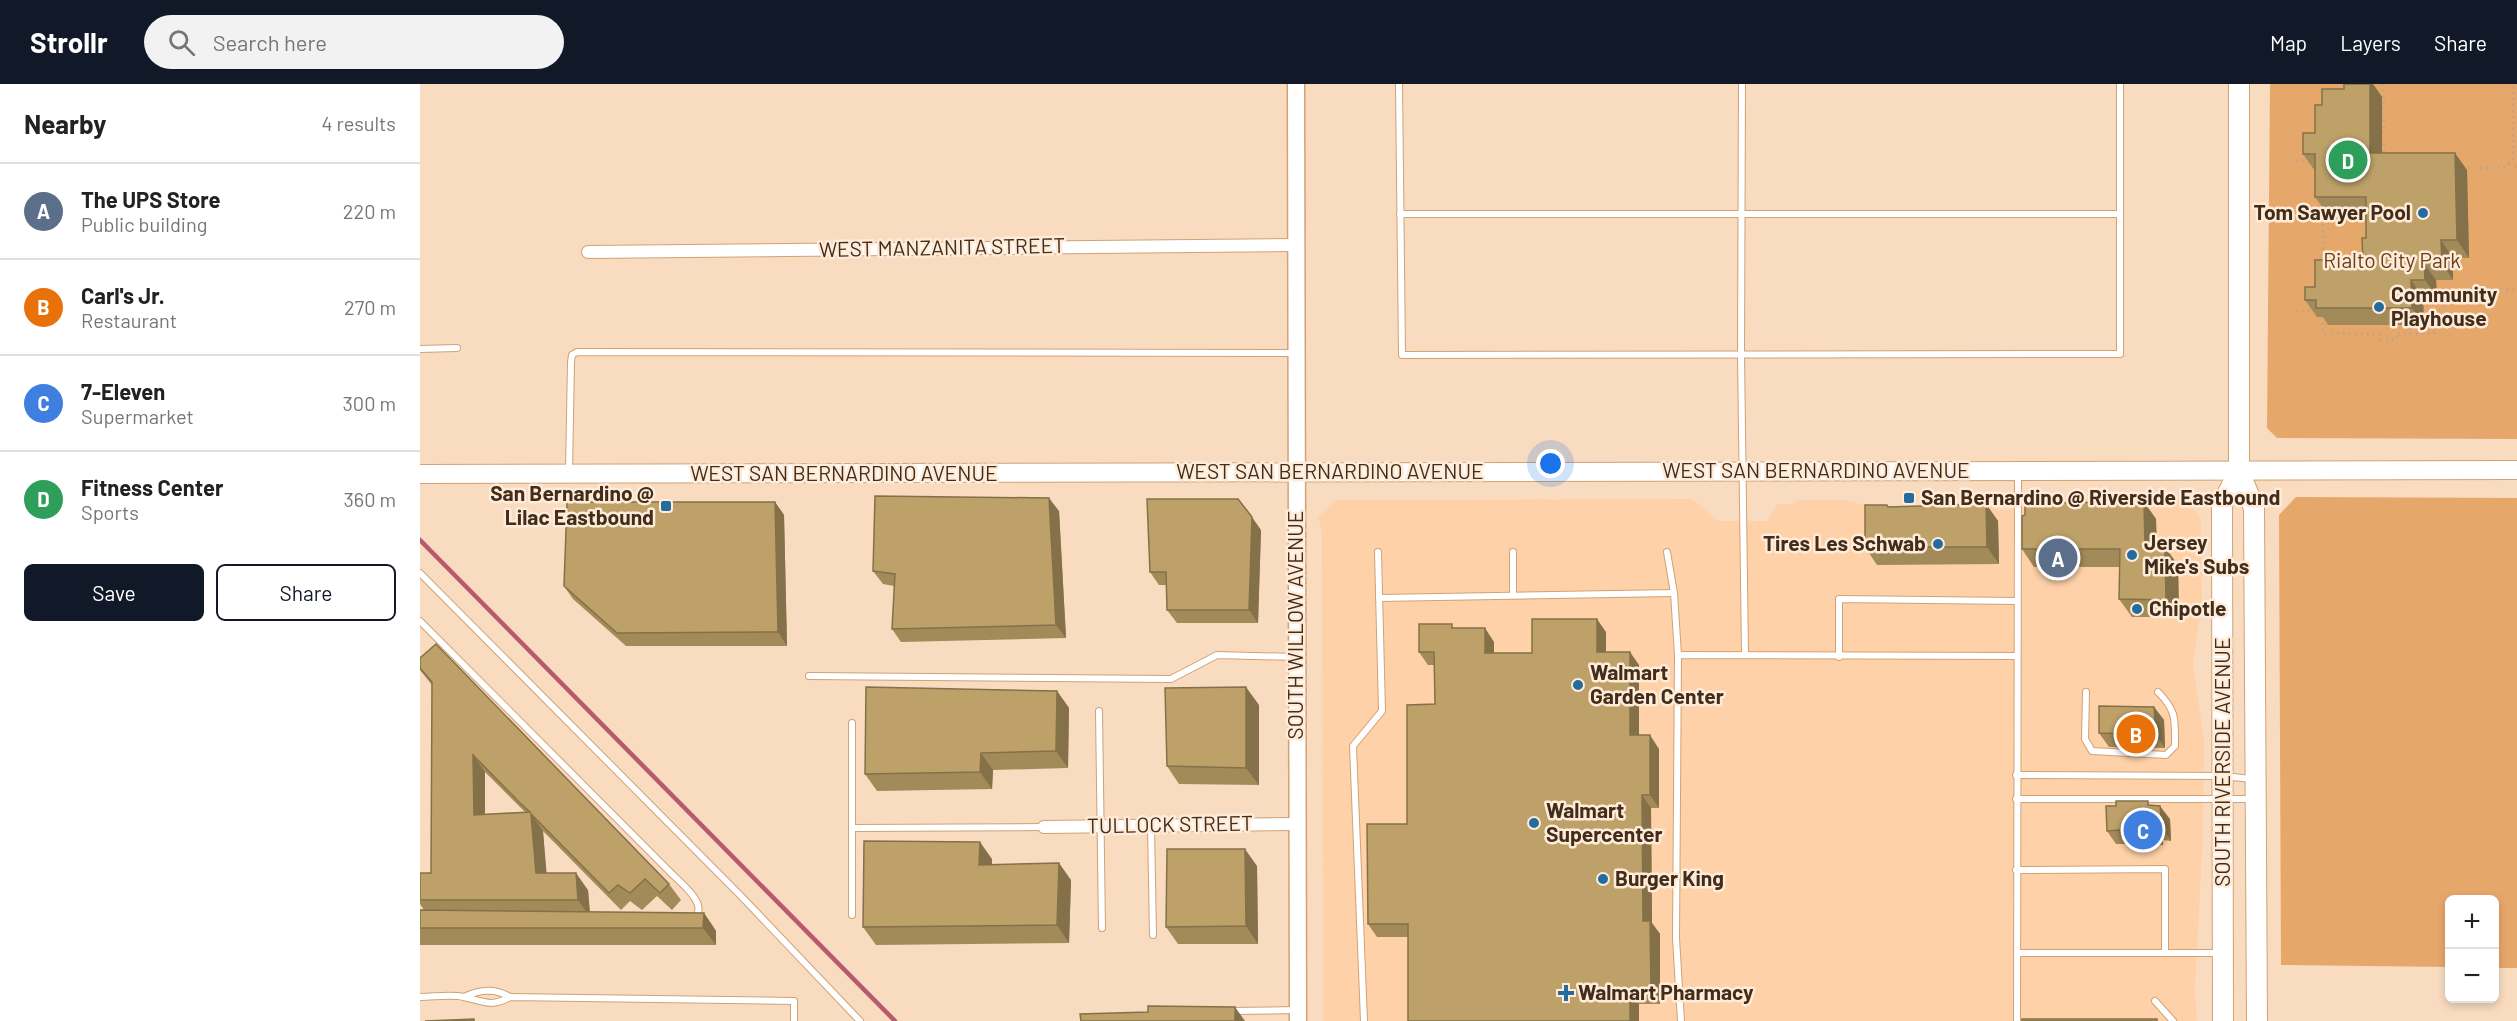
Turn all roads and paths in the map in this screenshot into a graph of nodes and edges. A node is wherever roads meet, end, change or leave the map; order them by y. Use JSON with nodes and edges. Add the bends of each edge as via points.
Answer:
{"nodes":[{"id":1,"x":1296,"y":84,"type":"edge"},
{"id":2,"x":1399,"y":84,"type":"edge"},
{"id":3,"x":1742,"y":84,"type":"edge"},
{"id":4,"x":2120,"y":84,"type":"edge"},
{"id":5,"x":2239,"y":84,"type":"edge"},
{"id":6,"x":2383,"y":84,"type":"edge"},
{"id":7,"x":2512,"y":84,"type":"edge"},
{"id":8,"x":2313,"y":155,"type":"edge"},
{"id":9,"x":2384,"y":157,"type":"edge"},
{"id":10,"x":2296,"y":161,"type":"dead end"},
{"id":11,"x":2509,"y":164,"type":"junction"},
{"id":12,"x":2460,"y":168,"type":"dead end"},
{"id":13,"x":2517,"y":168,"type":"edge"},
{"id":14,"x":2323,"y":204,"type":"edge"},
{"id":15,"x":1742,"y":212,"type":"junction"},
{"id":16,"x":1400,"y":214,"type":"junction"},
{"id":17,"x":2120,"y":214,"type":"junction"},
{"id":18,"x":1296,"y":244,"type":"junction"},
{"id":19,"x":588,"y":252,"type":"dead end"},
{"id":20,"x":2323,"y":271,"type":"edge"},
{"id":21,"x":2517,"y":290,"type":"edge"},
{"id":22,"x":2296,"y":311,"type":"dead end"},
{"id":23,"x":2317,"y":311,"type":"edge"},
{"id":24,"x":2323,"y":317,"type":"edge"},
{"id":25,"x":457,"y":348,"type":"dead end"},
{"id":26,"x":420,"y":350,"type":"edge"},
{"id":27,"x":1296,"y":353,"type":"junction"},
{"id":28,"x":1741,"y":355,"type":"junction"},
{"id":29,"x":1744,"y":470,"type":"junction"},
{"id":30,"x":2018,"y":470,"type":"junction"},
{"id":31,"x":2517,"y":470,"type":"edge"},
{"id":32,"x":2239,"y":471,"type":"junction"},
{"id":33,"x":1296,"y":473,"type":"junction"},
{"id":34,"x":420,"y":474,"type":"edge"},
{"id":35,"x":569,"y":474,"type":"junction"},
{"id":36,"x":1378,"y":552,"type":"dead end"},
{"id":37,"x":1513,"y":552,"type":"dead end"},
{"id":38,"x":1667,"y":552,"type":"dead end"},
{"id":39,"x":420,"y":573,"type":"edge"},
{"id":40,"x":1674,"y":593,"type":"junction"},
{"id":41,"x":1513,"y":595,"type":"junction"},
{"id":42,"x":1379,"y":598,"type":"junction"},
{"id":43,"x":2017,"y":602,"type":"junction"},
{"id":44,"x":420,"y":621,"type":"edge"},
{"id":45,"x":1745,"y":654,"type":"junction"},
{"id":46,"x":1678,"y":655,"type":"junction"},
{"id":47,"x":2017,"y":656,"type":"junction"},
{"id":48,"x":1296,"y":657,"type":"junction"},
{"id":49,"x":1839,"y":657,"type":"junction"},
{"id":50,"x":809,"y":676,"type":"dead end"},
{"id":51,"x":2086,"y":692,"type":"dead end"},
{"id":52,"x":2158,"y":692,"type":"dead end"},
{"id":53,"x":1099,"y":711,"type":"dead end"},
{"id":54,"x":852,"y":723,"type":"dead end"},
{"id":55,"x":2016,"y":775,"type":"junction"},
{"id":56,"x":2223,"y":776,"type":"junction"},
{"id":57,"x":2256,"y":789,"type":"junction"},
{"id":58,"x":2016,"y":799,"type":"junction"},
{"id":59,"x":2223,"y":799,"type":"junction"},
{"id":60,"x":1297,"y":824,"type":"junction"},
{"id":61,"x":1151,"y":825,"type":"junction"},
{"id":62,"x":1100,"y":826,"type":"junction"},
{"id":63,"x":1044,"y":827,"type":"joint"},
{"id":64,"x":854,"y":828,"type":"junction"},
{"id":65,"x":2016,"y":870,"type":"junction"},
{"id":66,"x":852,"y":915,"type":"dead end"},
{"id":67,"x":690,"y":921,"type":"edge"},
{"id":68,"x":1102,"y":928,"type":"dead end"},
{"id":69,"x":1152,"y":935,"type":"dead end"},
{"id":70,"x":2165,"y":952,"type":"junction"},
{"id":71,"x":2016,"y":953,"type":"junction"},
{"id":72,"x":2222,"y":954,"type":"junction"},
{"id":73,"x":420,"y":997,"type":"edge"},
{"id":74,"x":464,"y":997,"type":"junction"},
{"id":75,"x":510,"y":997,"type":"junction"},
{"id":76,"x":2155,"y":1001,"type":"dead end"},
{"id":77,"x":1222,"y":1012,"type":"edge"},
{"id":78,"x":1298,"y":1016,"type":"edge"},
{"id":79,"x":794,"y":1021,"type":"edge"},
{"id":80,"x":860,"y":1021,"type":"edge"},
{"id":81,"x":1364,"y":1021,"type":"edge"},
{"id":82,"x":1681,"y":1021,"type":"edge"},
{"id":83,"x":2017,"y":1021,"type":"edge"},
{"id":84,"x":2173,"y":1021,"type":"edge"},
{"id":85,"x":2223,"y":1021,"type":"edge"},
{"id":86,"x":2257,"y":1021,"type":"edge"}],
"edges":[{"from":1,"to":18,"type":"street","name":"SOUTH WILLOW AVENUE"},
{"from":2,"to":16,"type":"lane"},
{"from":3,"to":15,"type":"lane"},
{"from":4,"to":17,"type":"lane"},
{"from":5,"to":32,"type":"main road","name":"SOUTH RIVERSIDE AVENUE"},
{"from":6,"to":9,"type":"path"},
{"from":7,"to":11,"type":"path","via":[[2513,159]]},
{"from":8,"to":10,"type":"path","via":[[2314,161]]},
{"from":11,"to":12,"type":"path","via":[[2504,168]]},
{"from":11,"to":13,"type":"path"},
{"from":14,"to":20,"type":"path"},
{"from":15,"to":16,"type":"lane"},
{"from":15,"to":17,"type":"lane"},
{"from":15,"to":28,"type":"lane"},
{"from":16,"to":28,"type":"lane","via":[[1401,355]]},
{"from":17,"to":28,"type":"lane","via":[[2120,354]]},
{"from":18,"to":19,"type":"street","name":"WEST MANZANITA STREET"},
{"from":18,"to":27,"type":"street","name":"SOUTH WILLOW AVENUE"},
{"from":21,"to":24,"type":"path","via":[[2457,289],[2434,316],[2434,333],[2396,334],[2397,339],[2380,339],[2380,334],[2324,333]]},
{"from":22,"to":23,"type":"path"},
{"from":25,"to":26,"type":"lane"},
{"from":27,"to":33,"type":"street","name":"SOUTH WILLOW AVENUE"},
{"from":27,"to":35,"type":"lane","via":[[577,352],[571,362]]},
{"from":28,"to":29,"type":"lane"},
{"from":29,"to":30,"type":"main road","name":"WEST SAN BERNARDINO AVENUE"},
{"from":29,"to":33,"type":"main road","name":"WEST SAN BERNARDINO AVENUE"},
{"from":29,"to":45,"type":"lane"},
{"from":30,"to":32,"type":"main road","name":"WEST SAN BERNARDINO AVENUE"},
{"from":30,"to":43,"type":"lane"},
{"from":31,"to":32,"type":"main road","name":"WEST SAN BERNARDINO AVENUE"},
{"from":32,"to":56,"type":"main road","name":"SOUTH RIVERSIDE AVENUE","via":[[2222,505]]},
{"from":32,"to":57,"type":"main road","name":"SOUTH RIVERSIDE AVENUE","via":[[2254,508]]},
{"from":33,"to":35,"type":"main road","name":"WEST SAN BERNARDINO AVENUE"},
{"from":33,"to":48,"type":"street","name":"SOUTH WILLOW AVENUE"},
{"from":34,"to":35,"type":"main road","name":"WEST SAN BERNARDINO AVENUE"},
{"from":36,"to":42,"type":"lane"},
{"from":37,"to":41,"type":"lane"},
{"from":38,"to":40,"type":"lane"},
{"from":39,"to":80,"type":"lane"},
{"from":40,"to":41,"type":"lane"},
{"from":40,"to":46,"type":"lane"},
{"from":41,"to":42,"type":"lane"},
{"from":42,"to":81,"type":"lane","via":[[1382,711],[1353,746]]},
{"from":43,"to":47,"type":"lane"},
{"from":43,"to":49,"type":"lane","via":[[1839,599]]},
{"from":44,"to":67,"type":"lane","via":[[699,903],[698,915]]},
{"from":45,"to":46,"type":"lane"},
{"from":45,"to":49,"type":"lane"},
{"from":46,"to":82,"type":"lane","via":[[1676,938]]},
{"from":47,"to":49,"type":"lane"},
{"from":47,"to":55,"type":"lane"},
{"from":48,"to":50,"type":"lane","via":[[1217,655],[1171,679]]},
{"from":48,"to":60,"type":"street","name":"SOUTH WILLOW AVENUE"},
{"from":51,"to":52,"type":"lane","via":[[2085,739],[2092,751],[2166,755],[2175,746],[2175,716]]},
{"from":53,"to":62,"type":"lane"},
{"from":54,"to":64,"type":"lane"},
{"from":55,"to":56,"type":"lane"},
{"from":55,"to":58,"type":"lane"},
{"from":56,"to":57,"type":"lane"},
{"from":56,"to":59,"type":"main road","name":"SOUTH RIVERSIDE AVENUE"},
{"from":57,"to":59,"type":"lane"},
{"from":57,"to":86,"type":"main road","name":"SOUTH RIVERSIDE AVENUE"},
{"from":58,"to":59,"type":"lane"},
{"from":58,"to":65,"type":"lane"},
{"from":59,"to":72,"type":"main road","name":"SOUTH RIVERSIDE AVENUE"},
{"from":60,"to":61,"type":"street","name":"TULLOCK STREET"},
{"from":60,"to":78,"type":"street","name":"SOUTH WILLOW AVENUE"},
{"from":61,"to":62,"type":"street","name":"TULLOCK STREET"},
{"from":61,"to":69,"type":"lane"},
{"from":62,"to":63,"type":"street","name":"TULLOCK STREET"},
{"from":62,"to":68,"type":"lane"},
{"from":63,"to":64,"type":"lane"},
{"from":64,"to":66,"type":"lane"},
{"from":65,"to":70,"type":"lane","via":[[2165,869]]},
{"from":65,"to":71,"type":"lane"},
{"from":70,"to":71,"type":"lane"},
{"from":70,"to":72,"type":"lane"},
{"from":71,"to":83,"type":"lane"},
{"from":72,"to":85,"type":"main road","name":"SOUTH RIVERSIDE AVENUE"},
{"from":73,"to":74,"type":"lane"},
{"from":74,"to":75,"type":"lane","via":[[477,991],[499,991]]},
{"from":74,"to":75,"type":"lane","via":[[477,1003],[499,1003]]},
{"from":75,"to":79,"type":"lane","via":[[794,1001]]},
{"from":76,"to":84,"type":"lane"},
{"from":77,"to":78,"type":"lane"}]}
